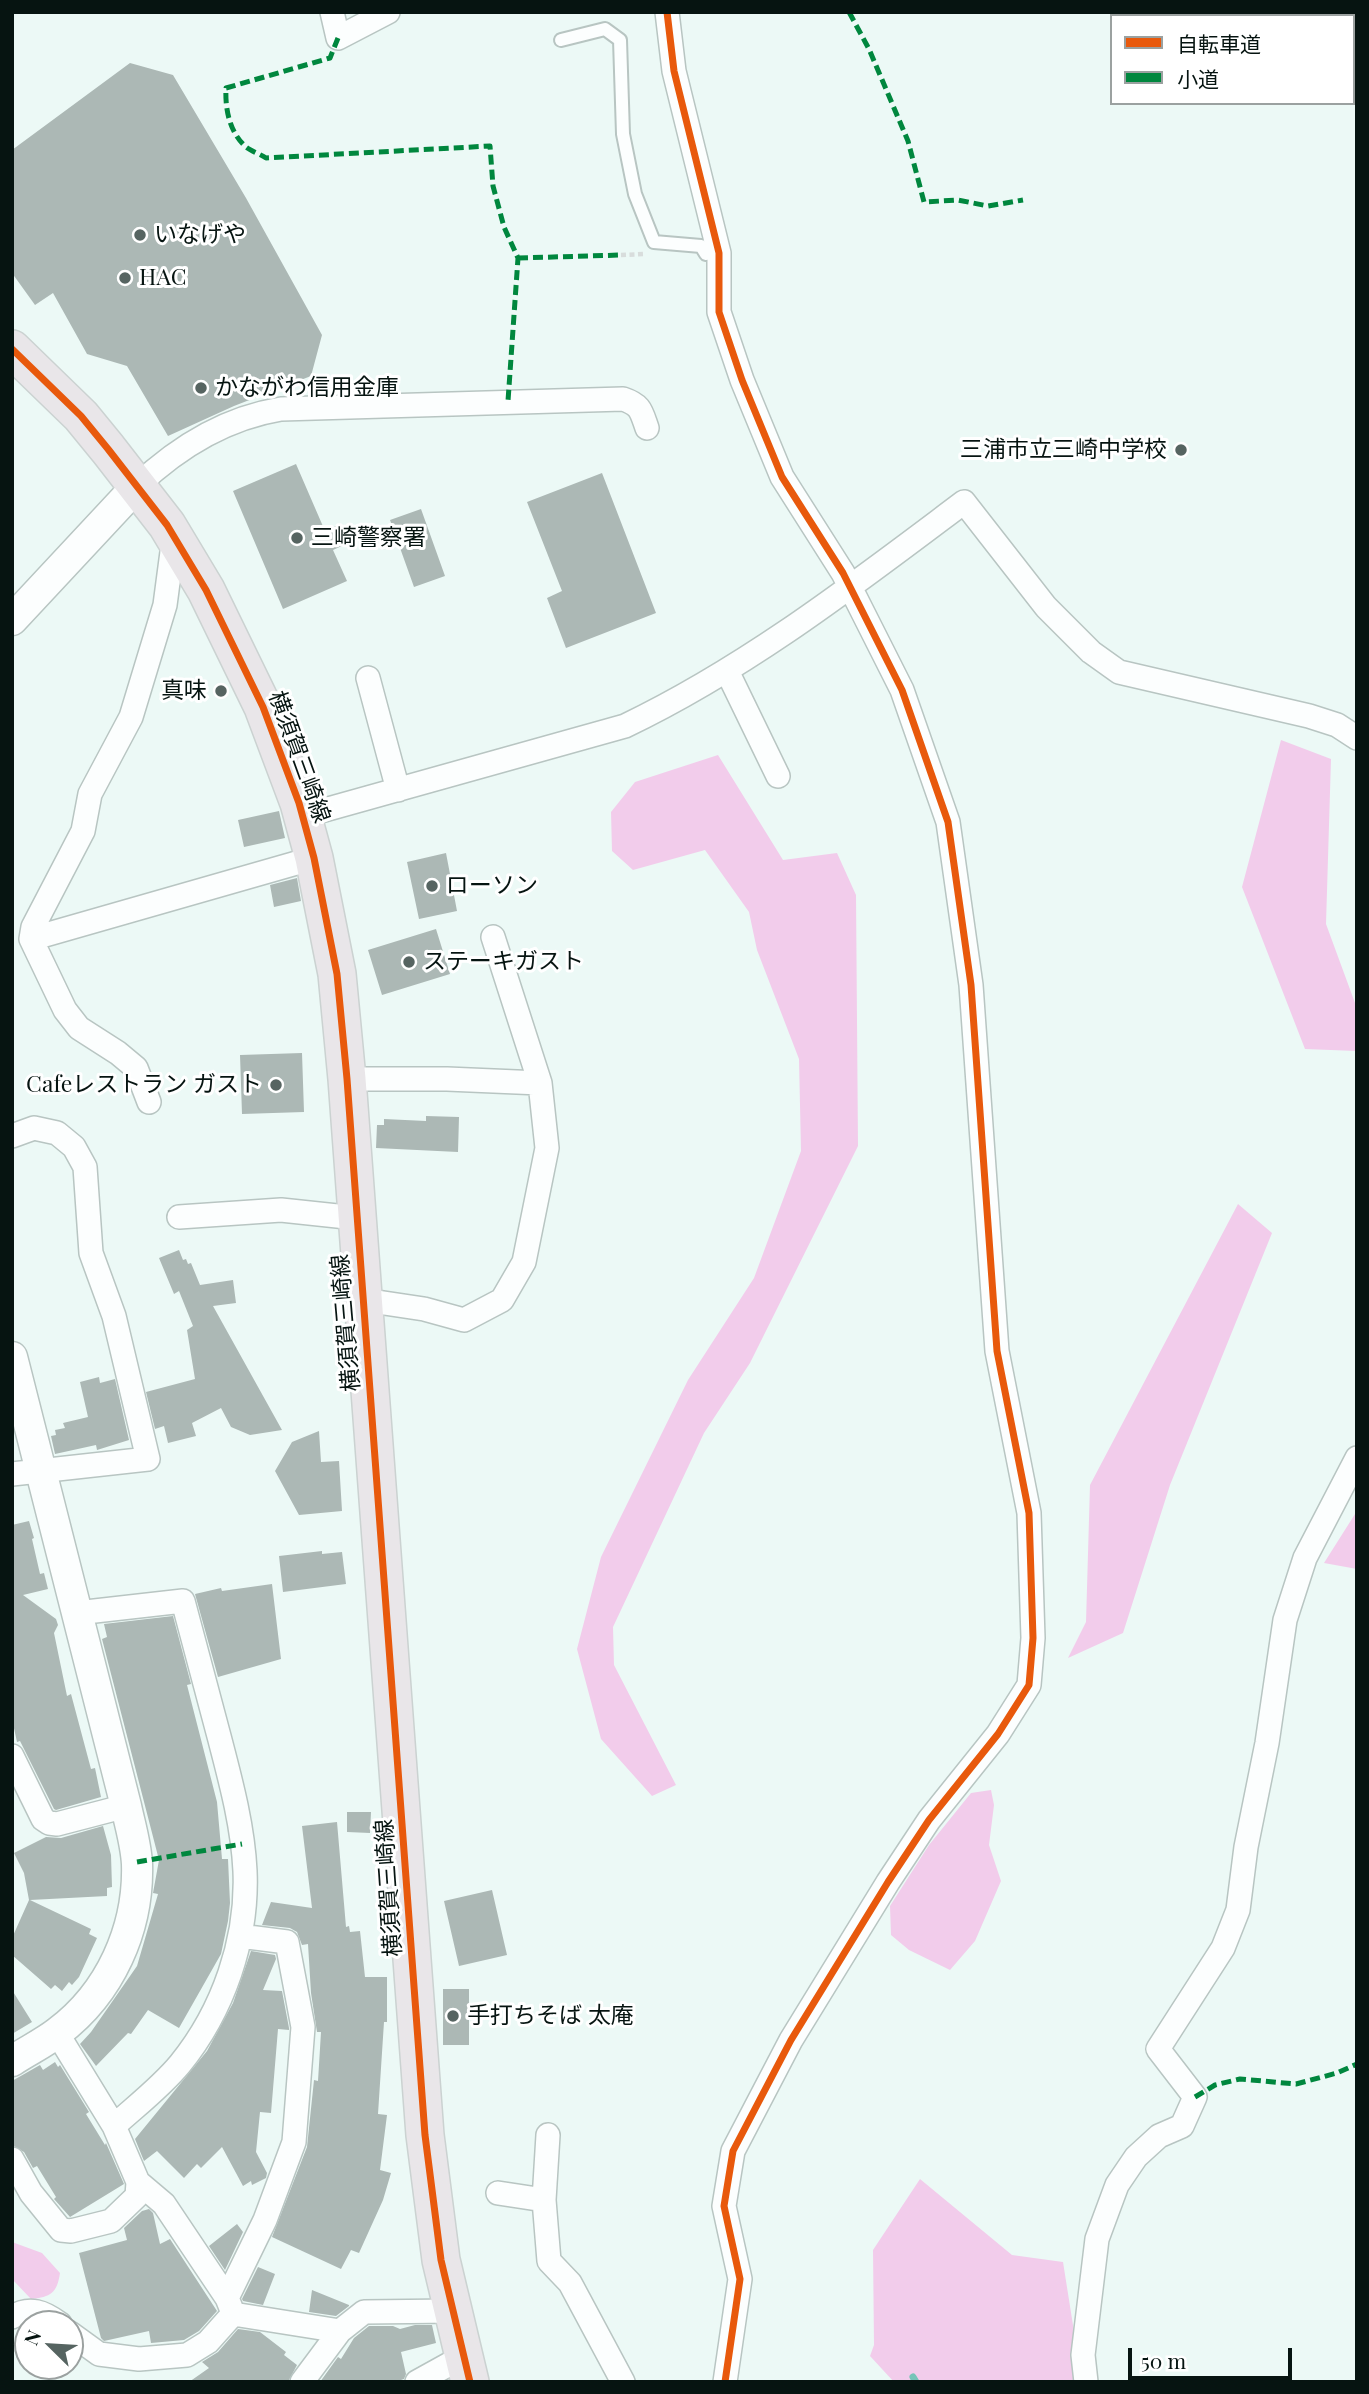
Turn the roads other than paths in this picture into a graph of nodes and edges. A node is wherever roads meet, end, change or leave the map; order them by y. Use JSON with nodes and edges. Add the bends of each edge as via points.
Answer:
{"nodes":[{"id":1,"x":332,"y":12,"type":"edge"},
{"id":2,"x":388,"y":12,"type":"edge"},
{"id":3,"x":667,"y":12,"type":"edge"},
{"id":4,"x":561,"y":40,"type":"dead end"},
{"id":5,"x":713,"y":253,"type":"junction"},
{"id":6,"x":12,"y":349,"type":"edge"},
{"id":7,"x":647,"y":428,"type":"dead end"},
{"id":8,"x":137,"y":486,"type":"junction"},
{"id":9,"x":174,"y":537,"type":"junction"},
{"id":10,"x":849,"y":588,"type":"junction"},
{"id":11,"x":12,"y":620,"type":"edge"},
{"id":12,"x":727,"y":671,"type":"junction"},
{"id":13,"x":368,"y":678,"type":"dead end"},
{"id":14,"x":1357,"y":738,"type":"edge"},
{"id":15,"x":778,"y":776,"type":"dead end"},
{"id":16,"x":398,"y":790,"type":"junction"},
{"id":17,"x":303,"y":816,"type":"junction"},
{"id":18,"x":313,"y":858,"type":"junction"},
{"id":19,"x":494,"y":937,"type":"dead end"},
{"id":20,"x":31,"y":939,"type":"junction"},
{"id":21,"x":347,"y":1079,"type":"junction"},
{"id":22,"x":540,"y":1083,"type":"junction"},
{"id":23,"x":149,"y":1102,"type":"dead end"},
{"id":24,"x":12,"y":1136,"type":"edge"},
{"id":25,"x":179,"y":1217,"type":"dead end"},
{"id":26,"x":356,"y":1218,"type":"junction"},
{"id":27,"x":364,"y":1300,"type":"junction"},
{"id":28,"x":12,"y":1357,"type":"edge"},
{"id":29,"x":1357,"y":1458,"type":"edge"},
{"id":30,"x":27,"y":1472,"type":"edge"},
{"id":31,"x":77,"y":1613,"type":"junction"},
{"id":32,"x":12,"y":1756,"type":"edge"},
{"id":33,"x":126,"y":1806,"type":"junction"},
{"id":34,"x":240,"y":1936,"type":"junction"},
{"id":35,"x":57,"y":2033,"type":"junction"},
{"id":36,"x":12,"y":2061,"type":"edge"},
{"id":37,"x":114,"y":2126,"type":"junction"},
{"id":38,"x":548,"y":2134,"type":"dead end"},
{"id":39,"x":12,"y":2160,"type":"edge"},
{"id":40,"x":138,"y":2182,"type":"junction"},
{"id":41,"x":498,"y":2193,"type":"dead end"},
{"id":42,"x":22,"y":2199,"type":"edge"},
{"id":43,"x":544,"y":2200,"type":"junction"},
{"id":44,"x":230,"y":2306,"type":"junction"},
{"id":45,"x":453,"y":2311,"type":"junction"},
{"id":46,"x":340,"y":2330,"type":"junction"},
{"id":47,"x":84,"y":2343,"type":"edge"},
{"id":48,"x":467,"y":2369,"type":"edge"},
{"id":49,"x":302,"y":2382,"type":"edge"},
{"id":50,"x":417,"y":2382,"type":"edge"},
{"id":51,"x":623,"y":2382,"type":"edge"},
{"id":52,"x":725,"y":2382,"type":"edge"},
{"id":53,"x":1086,"y":2382,"type":"edge"}],
"edges":[{"from":1,"to":2,"type":"street","via":[[338,38]]},
{"from":3,"to":5,"type":"street","via":[[674,71]]},
{"from":4,"to":5,"type":"lane","via":[[605,29],[620,40],[623,134],[635,194],[654,242],[701,246]]},
{"from":5,"to":10,"type":"street","via":[[719,312],[741,380],[782,477]]},
{"from":6,"to":8,"type":"main road","name":"横須賀三崎線","via":[[80,416]]},
{"from":7,"to":8,"type":"street","via":[[641,411],[623,400],[281,409],[230,422],[155,469]]},
{"from":8,"to":9,"type":"main road","name":"横須賀三崎線"},
{"from":8,"to":11,"type":"street"},
{"from":9,"to":17,"type":"main road","name":"横須賀三崎線","via":[[206,590],[263,707]]},
{"from":9,"to":20,"type":"street","via":[[165,605],[131,717],[90,794],[83,831]]},
{"from":10,"to":12,"type":"street"},
{"from":10,"to":14,"type":"street","via":[[964,502],[1045,607],[1119,672],[1309,716]]},
{"from":10,"to":52,"type":"street","via":[[902,690],[948,822],[971,985],[997,1351],[1029,1513],[1029,1685],[888,1882],[791,2040],[733,2151],[724,2206],[740,2279]]},
{"from":12,"to":15,"type":"street"},
{"from":12,"to":16,"type":"street","via":[[625,726]]},
{"from":13,"to":16,"type":"street"},
{"from":16,"to":17,"type":"street"},
{"from":17,"to":18,"type":"main road","name":"横須賀三崎線"},
{"from":18,"to":20,"type":"street"},
{"from":18,"to":21,"type":"main road","name":"横須賀三崎線","via":[[337,974]]},
{"from":19,"to":22,"type":"street"},
{"from":20,"to":23,"type":"street","via":[[65,1010],[79,1028],[136,1068]]},
{"from":21,"to":22,"type":"street"},
{"from":21,"to":26,"type":"main road","name":"横須賀三崎線"},
{"from":22,"to":27,"type":"street","via":[[547,1148],[524,1262],[502,1300],[464,1320]]},
{"from":24,"to":30,"type":"street","via":[[34,1128],[57,1133],[74,1147],[85,1167],[91,1253],[114,1316],[148,1459]]},
{"from":25,"to":26,"type":"street","via":[[281,1210]]},
{"from":26,"to":27,"type":"main road","name":"横須賀三崎線"},
{"from":27,"to":45,"type":"main road","name":"横須賀三崎線","via":[[425,2135]]},
{"from":28,"to":30,"type":"street"},
{"from":29,"to":53,"type":"street","via":[[1305,1558],[1285,1619],[1237,1910],[1223,1948],[1158,2049],[1195,2098],[1182,2126],[1159,2136],[1136,2157],[1117,2185],[1097,2239],[1083,2355]]},
{"from":30,"to":31,"type":"street"},
{"from":31,"to":33,"type":"street"},
{"from":31,"to":34,"type":"street","via":[[183,1601],[243,1844]]},
{"from":32,"to":33,"type":"street","via":[[43,1819],[50,1823]]},
{"from":33,"to":35,"type":"street","via":[[137,1862],[129,1928],[101,1987]]},
{"from":34,"to":37,"type":"street","via":[[214,2013],[179,2064]]},
{"from":34,"to":44,"type":"street","via":[[287,1942],[303,2026],[294,2142]]},
{"from":35,"to":36,"type":"street"},
{"from":35,"to":37,"type":"street"},
{"from":37,"to":40,"type":"street"},
{"from":38,"to":43,"type":"street"},
{"from":39,"to":42,"type":"street"},
{"from":40,"to":42,"type":"street","via":[[137,2196],[111,2221],[71,2231],[61,2230]]},
{"from":40,"to":44,"type":"street","via":[[164,2204]]},
{"from":41,"to":43,"type":"street"},
{"from":43,"to":51,"type":"street","via":[[549,2261],[570,2283]]},
{"from":44,"to":46,"type":"street"},
{"from":44,"to":47,"type":"street","via":[[208,2342],[187,2355],[139,2359],[99,2354]]},
{"from":45,"to":46,"type":"street","via":[[364,2312]]},
{"from":45,"to":48,"type":"main road","name":"横須賀三崎線"},
{"from":46,"to":49,"type":"street"},
{"from":48,"to":50,"type":"street"}]}
